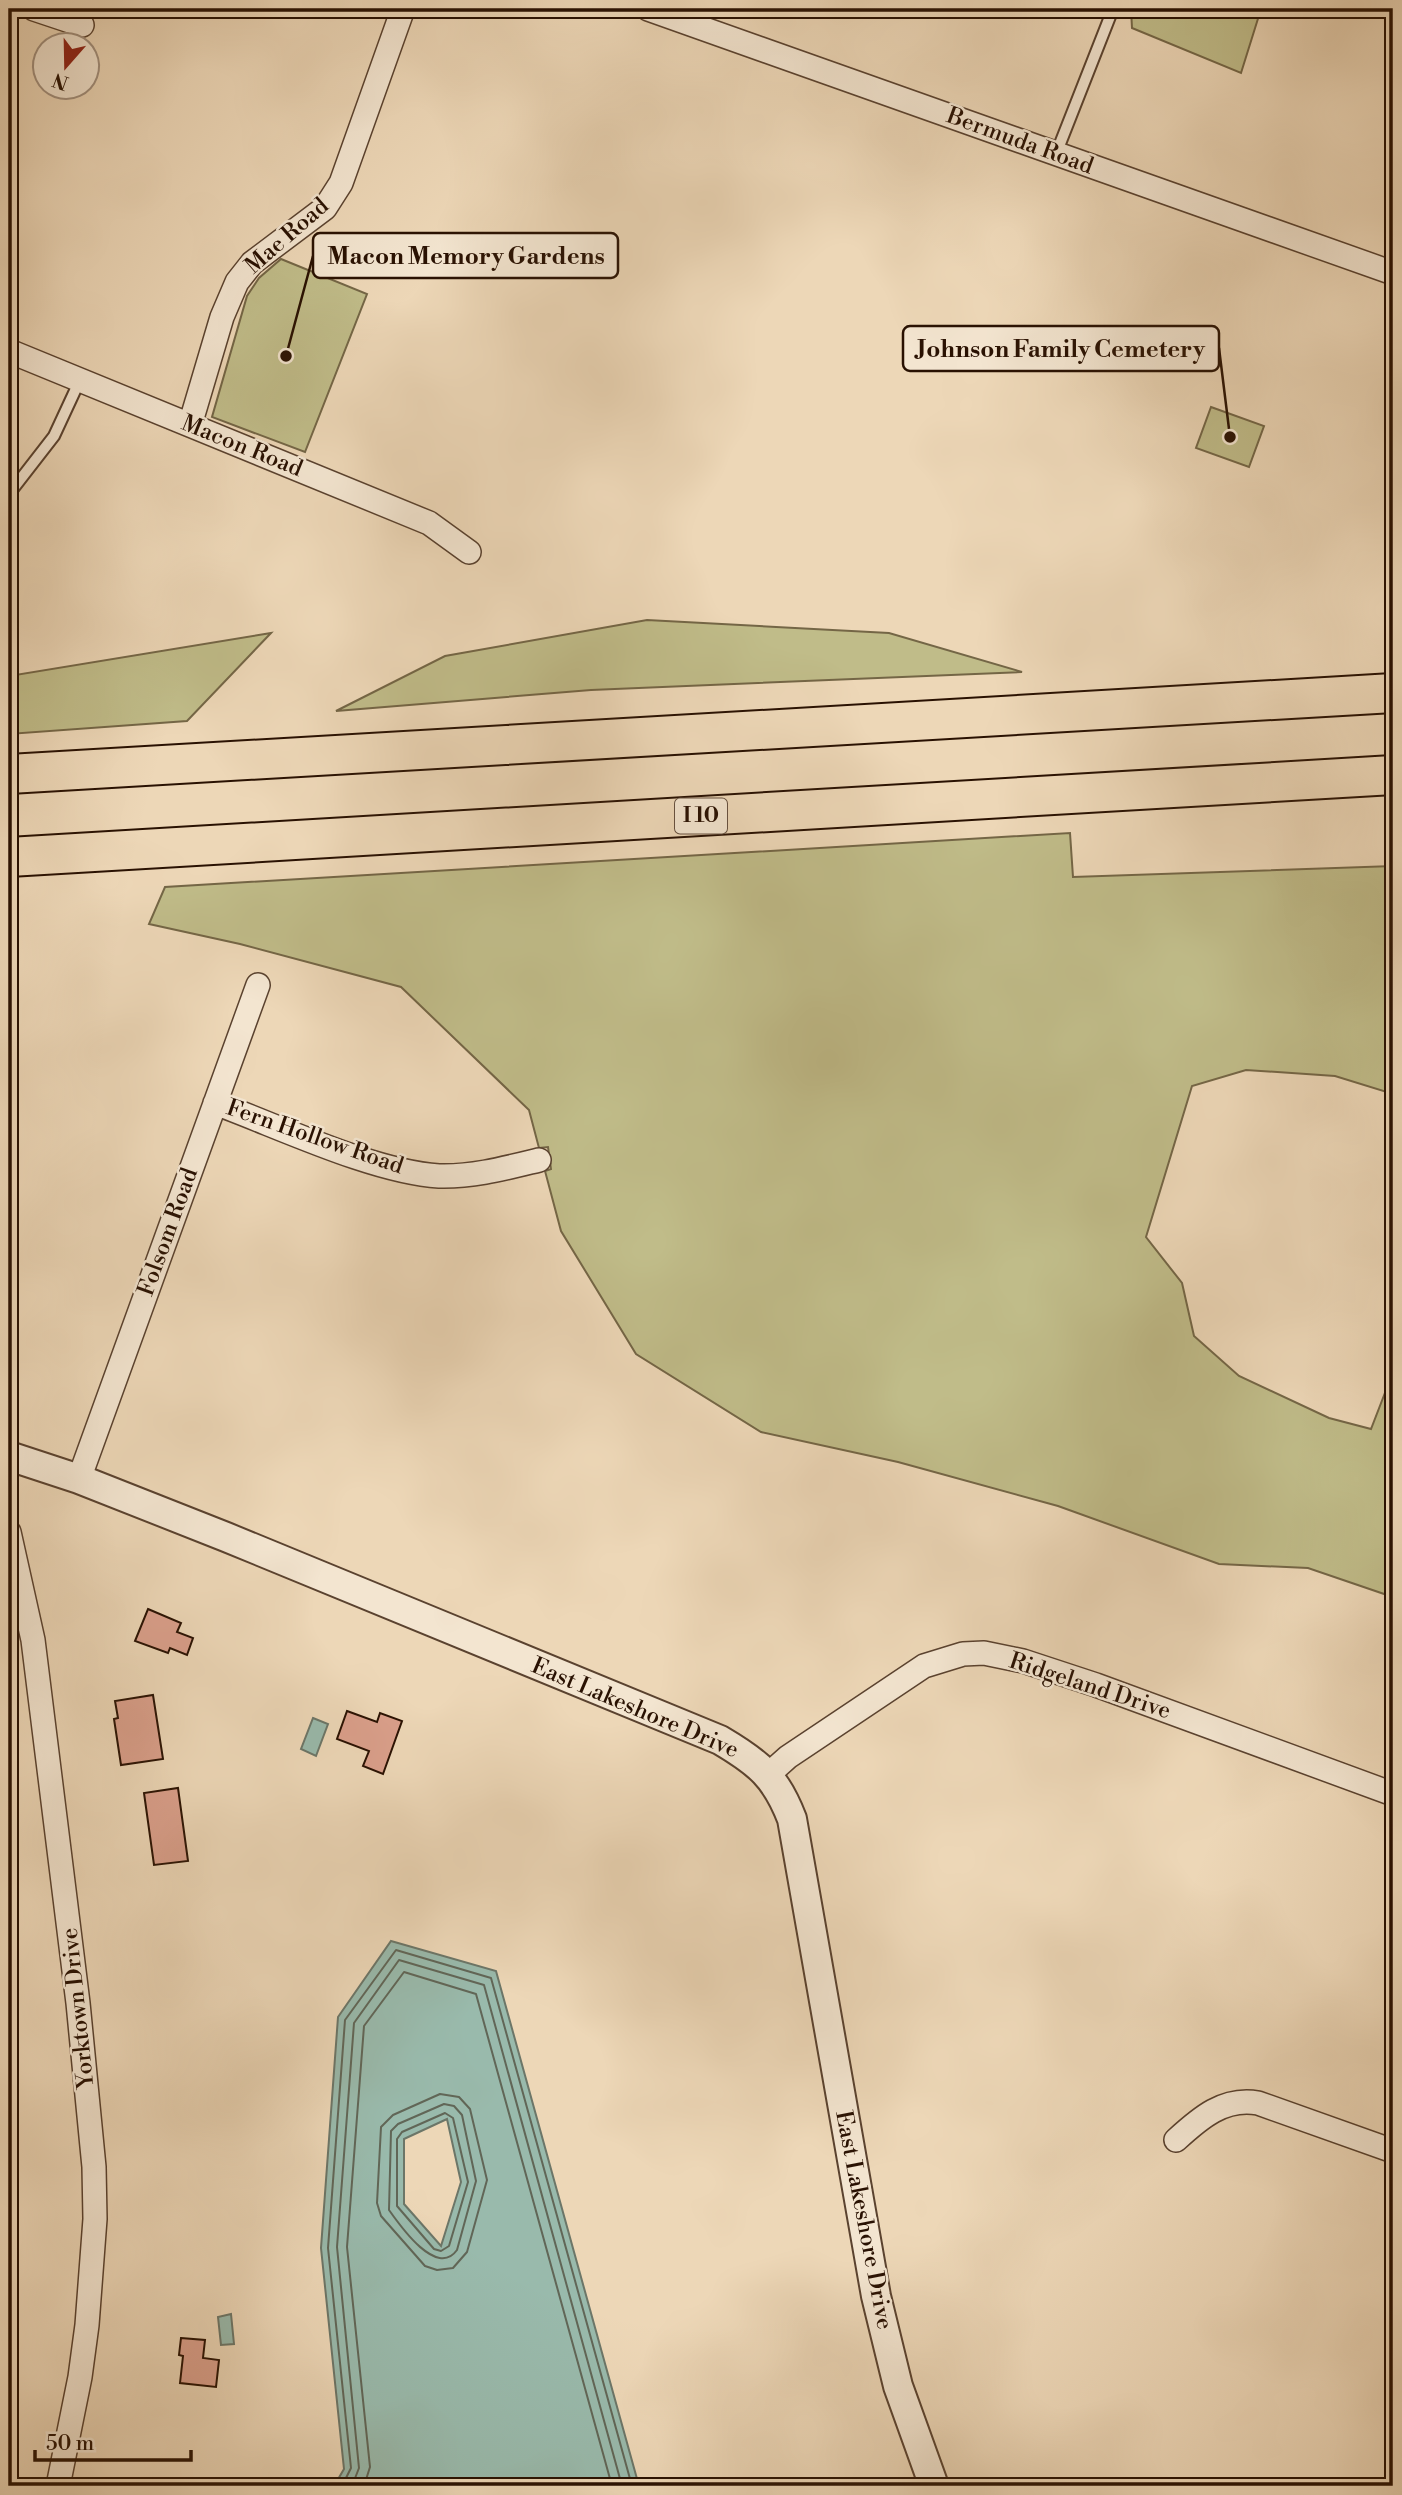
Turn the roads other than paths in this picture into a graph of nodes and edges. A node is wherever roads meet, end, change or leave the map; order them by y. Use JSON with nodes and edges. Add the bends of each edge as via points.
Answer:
{"nodes":[{"id":1,"x":34,"y":9,"type":"edge"},
{"id":2,"x":403,"y":9,"type":"edge"},
{"id":3,"x":648,"y":9,"type":"edge"},
{"id":4,"x":1113,"y":9,"type":"edge"},
{"id":5,"x":82,"y":25,"type":"dead end"},
{"id":6,"x":1056,"y":154,"type":"junction"},
{"id":7,"x":1393,"y":273,"type":"edge"},
{"id":8,"x":9,"y":351,"type":"edge"},
{"id":9,"x":80,"y":380,"type":"junction"},
{"id":10,"x":190,"y":425,"type":"junction"},
{"id":11,"x":9,"y":494,"type":"edge"},
{"id":12,"x":469,"y":552,"type":"dead end"},
{"id":13,"x":1393,"y":693,"type":"edge"},
{"id":14,"x":9,"y":774,"type":"edge"},
{"id":15,"x":1393,"y":775,"type":"edge"},
{"id":16,"x":9,"y":857,"type":"edge"},
{"id":17,"x":258,"y":985,"type":"dead end"},
{"id":18,"x":215,"y":1103,"type":"junction"},
{"id":19,"x":539,"y":1160,"type":"dead end"},
{"id":20,"x":9,"y":1456,"type":"edge"},
{"id":21,"x":79,"y":1479,"type":"junction"},
{"id":22,"x":9,"y":1532,"type":"edge"},
{"id":23,"x":769,"y":1774,"type":"junction"},
{"id":24,"x":1393,"y":1794,"type":"edge"},
{"id":25,"x":1176,"y":2140,"type":"dead end"},
{"id":26,"x":1393,"y":2151,"type":"edge"},
{"id":27,"x":58,"y":2486,"type":"edge"},
{"id":28,"x":934,"y":2486,"type":"edge"}],
"edges":[{"from":1,"to":5,"type":"street"},
{"from":2,"to":10,"type":"street","name":"Mae Road","via":[[341,183],[325,208],[252,263],[237,282]]},
{"from":3,"to":6,"type":"street","name":"Bermuda Road"},
{"from":4,"to":6,"type":"lane"},
{"from":6,"to":7,"type":"street","name":"Bermuda Road"},
{"from":8,"to":9,"type":"street","name":"Macon Road"},
{"from":9,"to":10,"type":"street","name":"Macon Road"},
{"from":9,"to":11,"type":"lane","via":[[54,436]]},
{"from":10,"to":12,"type":"street","name":"Macon Road","via":[[429,523]]},
{"from":13,"to":14,"type":"highway"},
{"from":15,"to":16,"type":"highway","number":"I 10"},
{"from":17,"to":18,"type":"street","name":"Folsom Road"},
{"from":18,"to":19,"type":"street","name":"Fern Hollow Road","via":[[387,1167],[438,1176],[479,1174]]},
{"from":18,"to":21,"type":"street","name":"Folsom Road"},
{"from":20,"to":21,"type":"street","name":"East Lakeshore Drive"},
{"from":21,"to":23,"type":"street","name":"East Lakeshore Drive","via":[[720,1740]]},
{"from":22,"to":27,"type":"street","name":"Yorktown Drive","via":[[38,1677],[94,2166],[87,2325]]},
{"from":23,"to":24,"type":"street","name":"Ridgeland Drive","via":[[924,1665],[985,1653],[1096,1685]]},
{"from":23,"to":28,"type":"street","name":"East Lakeshore Drive","via":[[782,1791],[792,1819],[876,2296],[898,2386]]},
{"from":25,"to":26,"type":"street","via":[[1228,2102],[1242,2100]]}]}
